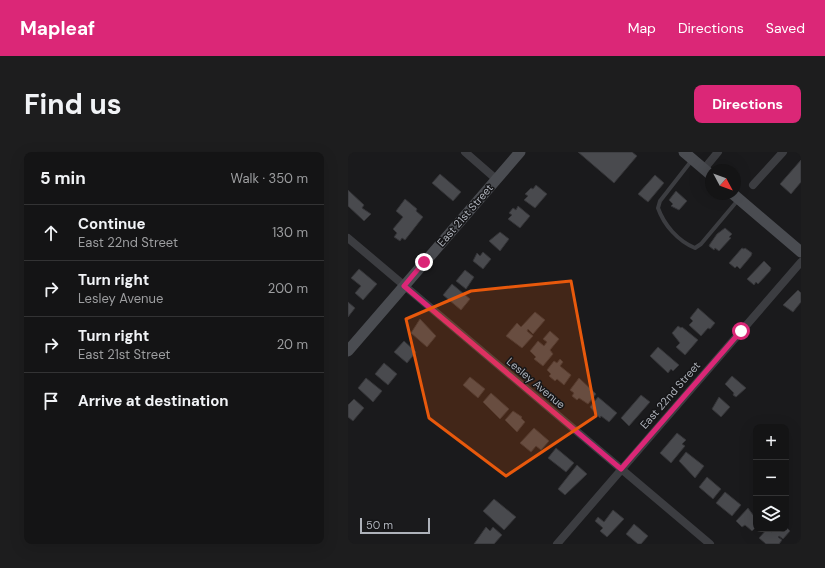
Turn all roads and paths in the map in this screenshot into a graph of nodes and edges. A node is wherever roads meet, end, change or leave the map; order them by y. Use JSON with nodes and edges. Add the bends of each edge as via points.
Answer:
{"nodes":[{"id":1,"x":465,"y":152,"type":"edge"},
{"id":2,"x":520,"y":152,"type":"edge"},
{"id":3,"x":684,"y":152,"type":"edge"},
{"id":4,"x":718,"y":152,"type":"edge"},
{"id":5,"x":781,"y":153,"type":"edge"},
{"id":6,"x":692,"y":160,"type":"junction"},
{"id":7,"x":711,"y":164,"type":"edge"},
{"id":8,"x":705,"y":170,"type":"edge"},
{"id":9,"x":496,"y":179,"type":"junction"},
{"id":10,"x":753,"y":185,"type":"dead end"},
{"id":11,"x":734,"y":200,"type":"edge"},
{"id":12,"x":740,"y":200,"type":"edge"},
{"id":13,"x":348,"y":238,"type":"edge"},
{"id":14,"x":801,"y":252,"type":"edge"},
{"id":15,"x":801,"y":262,"type":"edge"},
{"id":16,"x":404,"y":286,"type":"junction"},
{"id":17,"x":348,"y":352,"type":"edge"},
{"id":18,"x":621,"y":469,"type":"junction"},
{"id":19,"x":557,"y":544,"type":"edge"},
{"id":20,"x":710,"y":544,"type":"edge"}],
"edges":[{"from":1,"to":9,"type":"street"},
{"from":2,"to":9,"type":"main road","name":"East 21st Street"},
{"from":3,"to":6,"type":"main road"},
{"from":4,"to":7,"type":"street"},
{"from":5,"to":10,"type":"street"},
{"from":6,"to":8,"type":"main road"},
{"from":6,"to":11,"type":"lane","via":[[660,201],[658,208],[669,229],[695,248],[701,244]]},
{"from":9,"to":16,"type":"main road","name":"East 21st Street"},
{"from":12,"to":14,"type":"main road"},
{"from":13,"to":16,"type":"street","name":"Lesley Avenue"},
{"from":15,"to":18,"type":"street","name":"East 22nd Street"},
{"from":16,"to":17,"type":"main road","name":"East 21st Street"},
{"from":16,"to":18,"type":"street","name":"Lesley Avenue"},
{"from":18,"to":19,"type":"street","name":"East 22nd Street"},
{"from":18,"to":20,"type":"street","name":"Lesley Avenue"}]}
